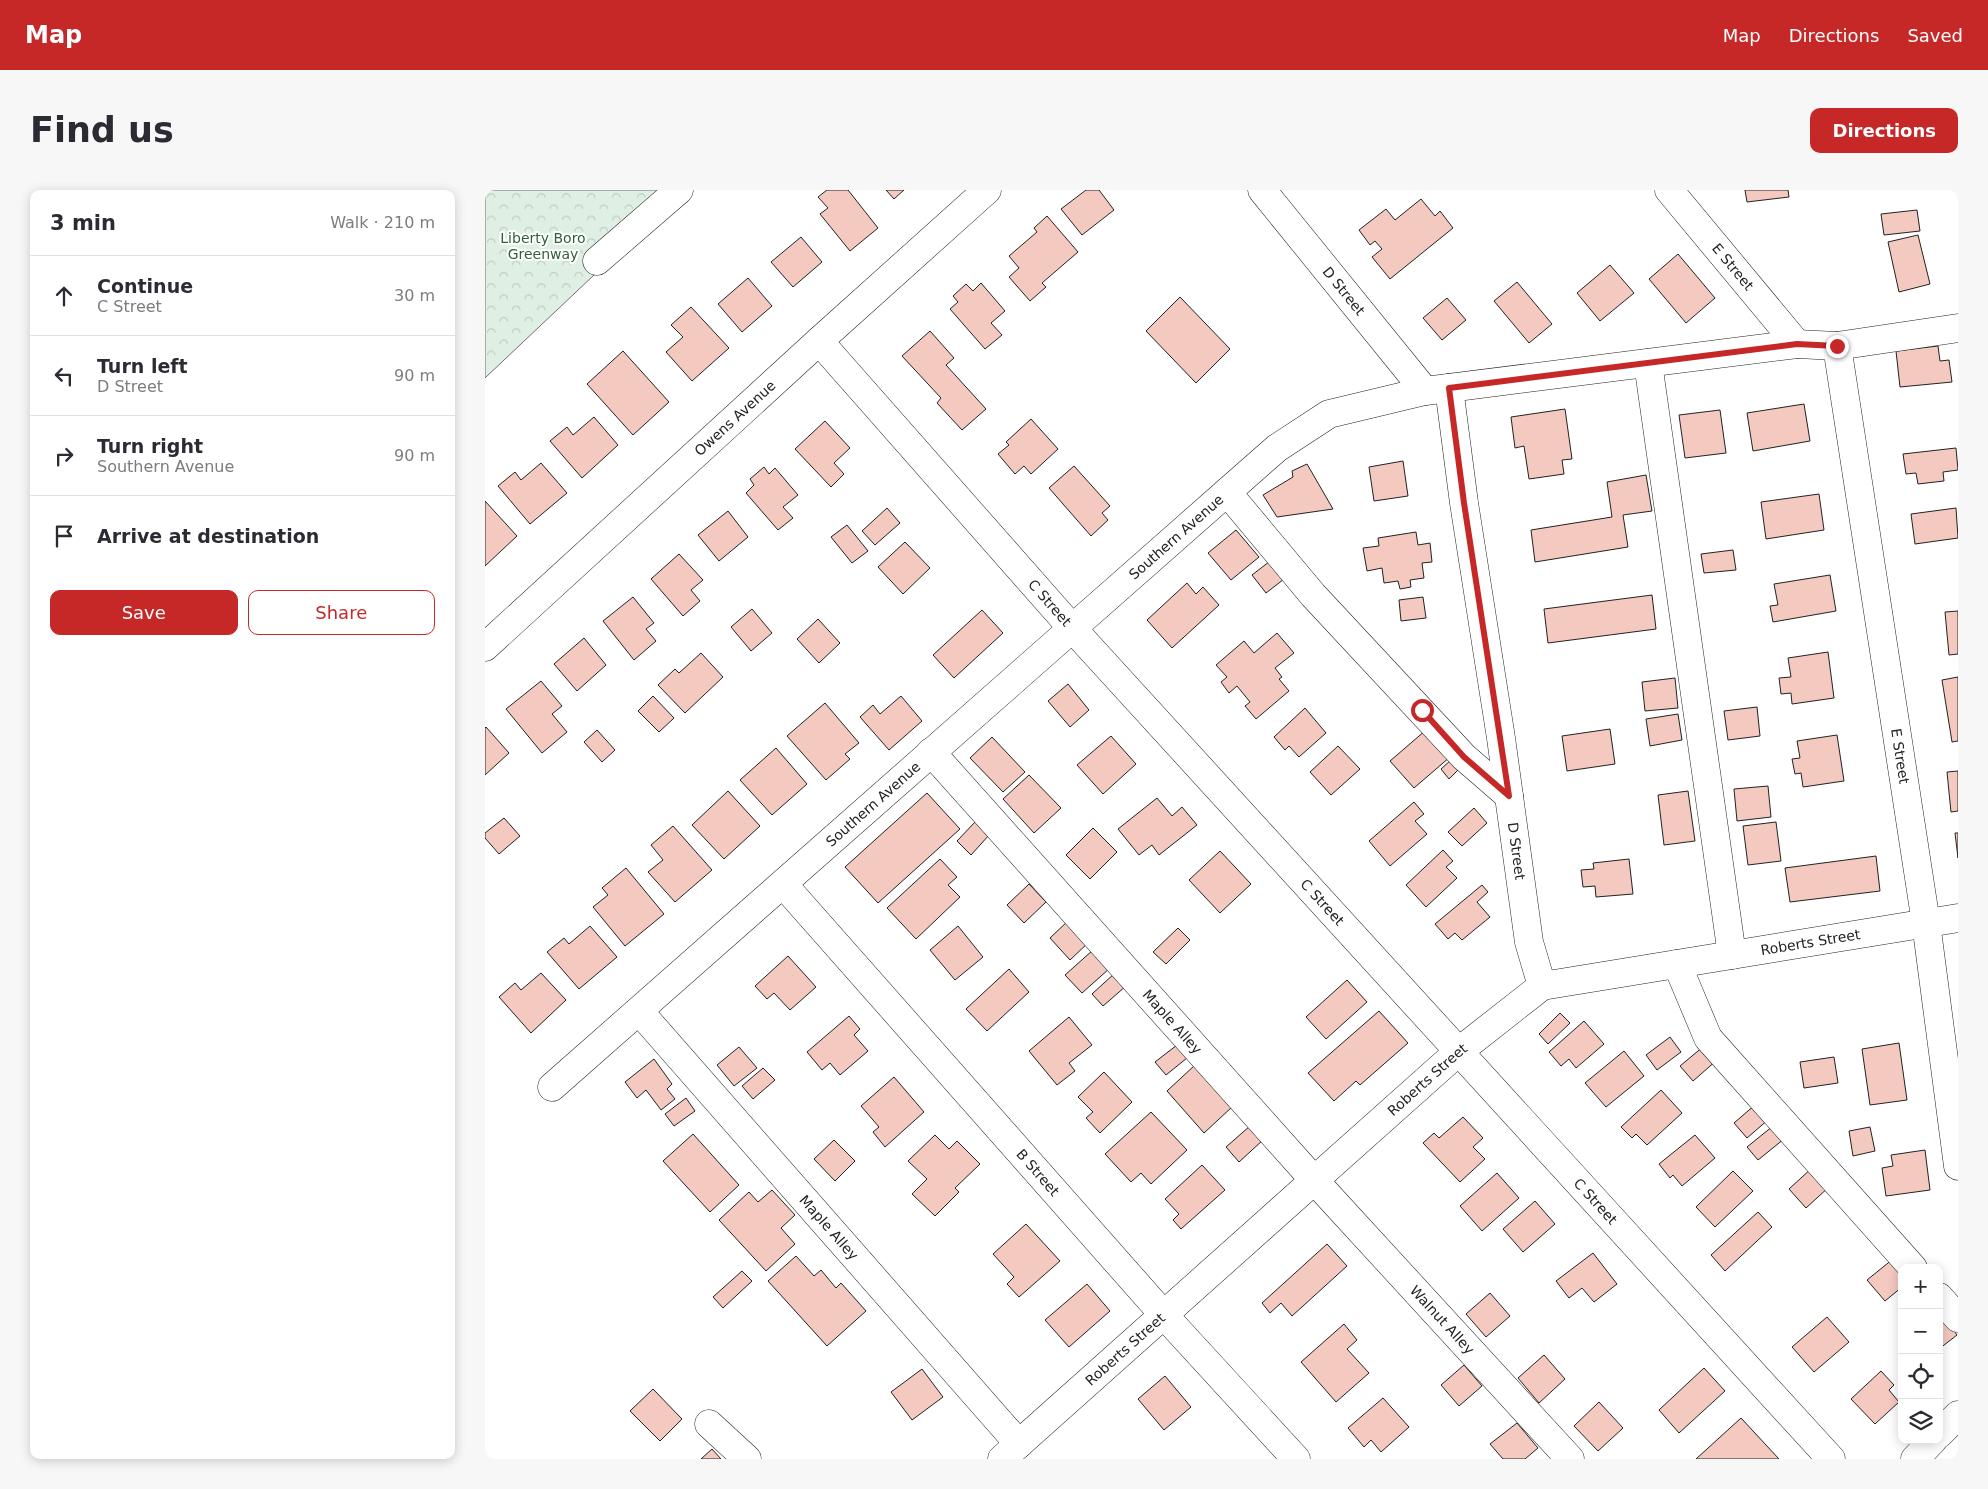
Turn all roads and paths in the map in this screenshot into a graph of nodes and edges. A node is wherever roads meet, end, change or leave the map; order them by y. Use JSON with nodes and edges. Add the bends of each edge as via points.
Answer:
{"nodes":[{"id":1,"x":679,"y":190,"type":"edge"},
{"id":2,"x":987,"y":190,"type":"edge"},
{"id":3,"x":1262,"y":190,"type":"edge"},
{"id":4,"x":1669,"y":190,"type":"edge"},
{"id":5,"x":597,"y":261,"type":"dead end"},
{"id":6,"x":1958,"y":328,"type":"edge"},
{"id":7,"x":819,"y":341,"type":"junction"},
{"id":8,"x":1797,"y":344,"type":"junction"},
{"id":9,"x":1837,"y":346,"type":"junction"},
{"id":10,"x":1648,"y":363,"type":"junction"},
{"id":11,"x":1437,"y":390,"type":"junction"},
{"id":12,"x":1227,"y":492,"type":"junction"},
{"id":13,"x":1072,"y":628,"type":"junction"},
{"id":14,"x":485,"y":647,"type":"edge"},
{"id":15,"x":931,"y":752,"type":"junction"},
{"id":16,"x":1509,"y":796,"type":"junction"},
{"id":17,"x":783,"y":884,"type":"junction"},
{"id":18,"x":1958,"y":918,"type":"edge"},
{"id":19,"x":1926,"y":923,"type":"junction"},
{"id":20,"x":1732,"y":955,"type":"junction"},
{"id":21,"x":1677,"y":964,"type":"junction"},
{"id":22,"x":1541,"y":986,"type":"junction"},
{"id":23,"x":639,"y":1011,"type":"junction"},
{"id":24,"x":1458,"y":1052,"type":"junction"},
{"id":25,"x":552,"y":1086,"type":"dead end"},
{"id":26,"x":1958,"y":1166,"type":"edge"},
{"id":27,"x":1314,"y":1180,"type":"junction"},
{"id":28,"x":1909,"y":1264,"type":"edge"},
{"id":29,"x":1943,"y":1301,"type":"edge"},
{"id":30,"x":1163,"y":1314,"type":"junction"},
{"id":31,"x":1958,"y":1318,"type":"edge"},
{"id":32,"x":1958,"y":1415,"type":"edge"},
{"id":33,"x":709,"y":1424,"type":"dead end"},
{"id":34,"x":1943,"y":1430,"type":"edge"},
{"id":35,"x":1929,"y":1444,"type":"edge"},
{"id":36,"x":1010,"y":1451,"type":"edge"},
{"id":37,"x":747,"y":1459,"type":"edge"},
{"id":38,"x":1296,"y":1459,"type":"edge"},
{"id":39,"x":1570,"y":1459,"type":"edge"},
{"id":40,"x":1831,"y":1459,"type":"edge"},
{"id":41,"x":1915,"y":1459,"type":"edge"}],
"edges":[{"from":1,"to":5,"type":"street"},
{"from":2,"to":7,"type":"street","name":"Owens Avenue"},
{"from":3,"to":11,"type":"street","name":"D Street"},
{"from":4,"to":8,"type":"street","name":"E Street"},
{"from":6,"to":9,"type":"street","name":"Southern Avenue"},
{"from":7,"to":13,"type":"street","name":"C Street"},
{"from":7,"to":14,"type":"street","name":"Owens Avenue"},
{"from":8,"to":9,"type":"street","name":"Southern Avenue"},
{"from":8,"to":10,"type":"street","name":"Southern Avenue"},
{"from":9,"to":19,"type":"street","name":"E Street"},
{"from":10,"to":11,"type":"street","name":"Southern Avenue"},
{"from":10,"to":20,"type":"street"},
{"from":11,"to":12,"type":"street","name":"Southern Avenue","via":[[1329,414],[1277,448]]},
{"from":11,"to":16,"type":"street","name":"D Street","via":[[1464,503]]},
{"from":12,"to":13,"type":"street","name":"Southern Avenue"},
{"from":12,"to":16,"type":"street","via":[[1313,595],[1464,757]]},
{"from":13,"to":15,"type":"street","name":"Southern Avenue"},
{"from":13,"to":24,"type":"street","name":"C Street"},
{"from":15,"to":17,"type":"street","name":"Southern Avenue"},
{"from":15,"to":27,"type":"street","name":"Maple Alley"},
{"from":16,"to":22,"type":"street","name":"D Street","via":[[1529,942]]},
{"from":17,"to":23,"type":"street","name":"Southern Avenue"},
{"from":17,"to":30,"type":"street","name":"B Street"},
{"from":18,"to":19,"type":"street","name":"Roberts Street"},
{"from":19,"to":20,"type":"street","name":"Roberts Street"},
{"from":19,"to":26,"type":"street","name":"E Street"},
{"from":20,"to":21,"type":"street","name":"Roberts Street"},
{"from":21,"to":22,"type":"street","name":"Roberts Street"},
{"from":21,"to":28,"type":"street","via":[[1708,1038]]},
{"from":22,"to":24,"type":"street","name":"Roberts Street"},
{"from":23,"to":25,"type":"street","name":"Southern Avenue"},
{"from":23,"to":36,"type":"street","name":"Maple Alley"},
{"from":24,"to":27,"type":"street","name":"Roberts Street"},
{"from":24,"to":40,"type":"street","name":"C Street"},
{"from":27,"to":30,"type":"street","name":"Roberts Street"},
{"from":27,"to":39,"type":"street","name":"Walnut Alley"},
{"from":29,"to":31,"type":"street"},
{"from":30,"to":36,"type":"street","name":"Roberts Street"},
{"from":30,"to":38,"type":"street","name":"B Street"},
{"from":32,"to":34,"type":"street"},
{"from":33,"to":37,"type":"street"},
{"from":35,"to":41,"type":"street"}]}
